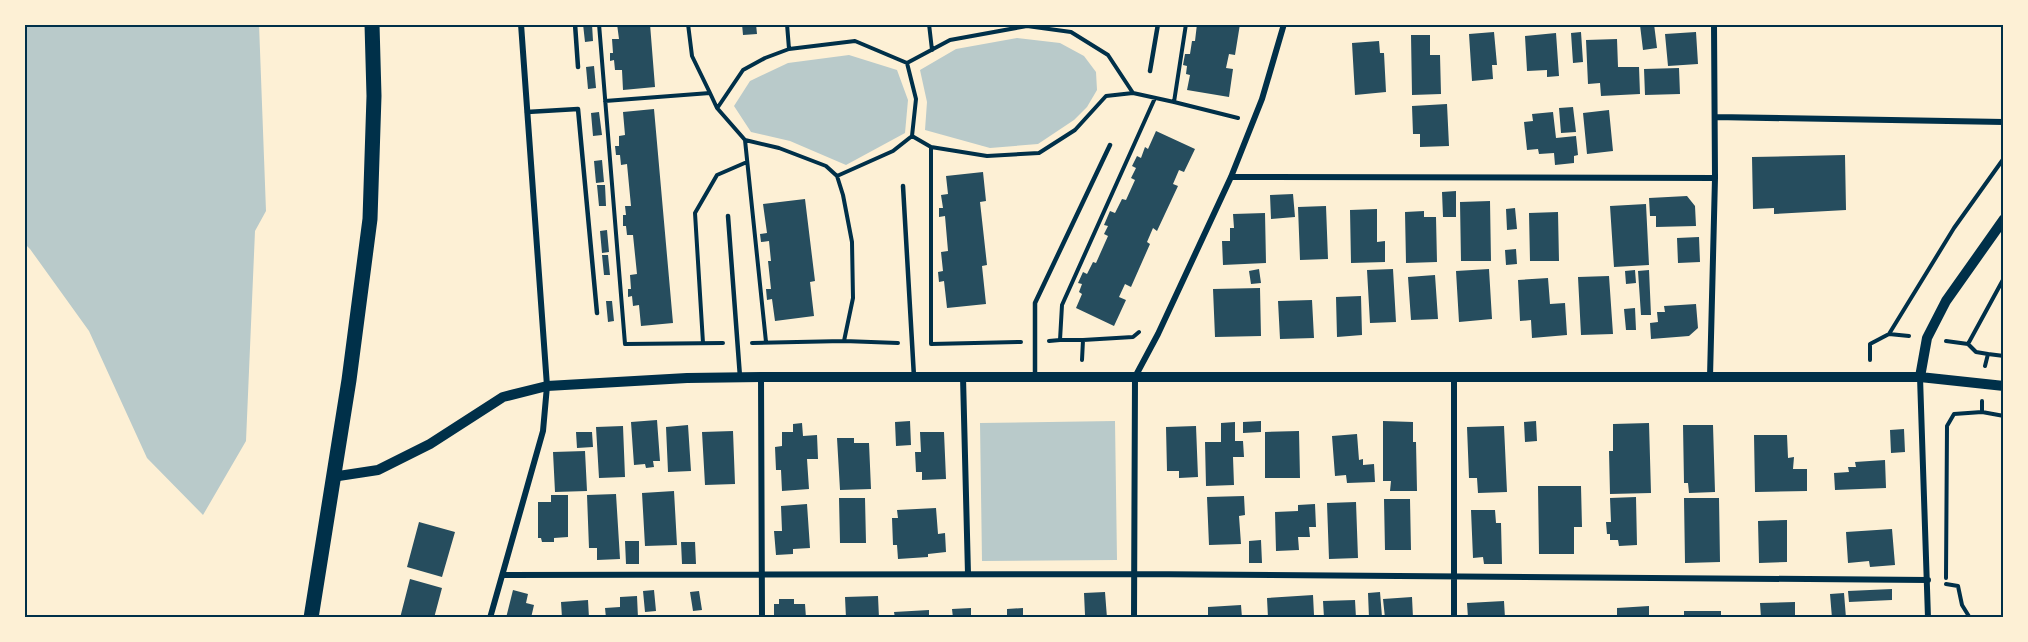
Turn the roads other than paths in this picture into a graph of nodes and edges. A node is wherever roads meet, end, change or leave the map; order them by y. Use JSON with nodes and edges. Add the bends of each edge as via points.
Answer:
{"nodes":[{"id":1,"x":372,"y":24,"type":"edge"},
{"id":2,"x":521,"y":24,"type":"edge"},
{"id":3,"x":575,"y":24,"type":"edge"},
{"id":4,"x":1158,"y":24,"type":"edge"},
{"id":5,"x":1284,"y":24,"type":"edge"},
{"id":6,"x":1714,"y":24,"type":"edge"},
{"id":7,"x":578,"y":67,"type":"dead end"},
{"id":8,"x":1150,"y":71,"type":"dead end"},
{"id":9,"x":527,"y":112,"type":"junction"},
{"id":10,"x":1715,"y":117,"type":"junction"},
{"id":11,"x":2004,"y":122,"type":"edge"},
{"id":12,"x":1110,"y":145,"type":"dead end"},
{"id":13,"x":1231,"y":177,"type":"junction"},
{"id":14,"x":1715,"y":178,"type":"junction"},
{"id":15,"x":903,"y":186,"type":"dead end"},
{"id":16,"x":728,"y":216,"type":"dead end"},
{"id":17,"x":2004,"y":219,"type":"edge"},
{"id":18,"x":597,"y":313,"type":"dead end"},
{"id":19,"x":1454,"y":376,"type":"junction"},
{"id":20,"x":740,"y":377,"type":"junction"},
{"id":21,"x":761,"y":377,"type":"junction"},
{"id":22,"x":914,"y":377,"type":"junction"},
{"id":23,"x":963,"y":377,"type":"junction"},
{"id":24,"x":1035,"y":377,"type":"junction"},
{"id":25,"x":1135,"y":377,"type":"junction"},
{"id":26,"x":1710,"y":377,"type":"junction"},
{"id":27,"x":1920,"y":378,"type":"junction"},
{"id":28,"x":547,"y":386,"type":"junction"},
{"id":29,"x":2004,"y":386,"type":"edge"},
{"id":30,"x":332,"y":477,"type":"junction"},
{"id":31,"x":761,"y":574,"type":"junction"},
{"id":32,"x":968,"y":574,"type":"junction"},
{"id":33,"x":1134,"y":574,"type":"junction"},
{"id":34,"x":503,"y":575,"type":"junction"},
{"id":35,"x":1455,"y":577,"type":"junction"},
{"id":36,"x":1928,"y":580,"type":"junction"},
{"id":37,"x":311,"y":618,"type":"edge"},
{"id":38,"x":490,"y":618,"type":"edge"},
{"id":39,"x":762,"y":618,"type":"edge"},
{"id":40,"x":1134,"y":618,"type":"edge"},
{"id":41,"x":1454,"y":618,"type":"edge"},
{"id":42,"x":1928,"y":618,"type":"edge"}],
"edges":[{"from":1,"to":30,"type":"main road","via":[[370,219]]},
{"from":2,"to":9,"type":"street"},
{"from":3,"to":7,"type":"lane"},
{"from":4,"to":8,"type":"lane"},
{"from":5,"to":13,"type":"street","via":[[1262,99]]},
{"from":6,"to":10,"type":"street"},
{"from":9,"to":18,"type":"lane","via":[[578,109]]},
{"from":9,"to":28,"type":"street"},
{"from":10,"to":11,"type":"street"},
{"from":10,"to":14,"type":"street"},
{"from":12,"to":24,"type":"lane","via":[[1035,303]]},
{"from":13,"to":14,"type":"street"},
{"from":13,"to":25,"type":"street"},
{"from":14,"to":26,"type":"street"},
{"from":15,"to":22,"type":"lane"},
{"from":16,"to":20,"type":"lane"},
{"from":17,"to":27,"type":"street","via":[[1946,301],[1927,338]]},
{"from":19,"to":25,"type":"street"},
{"from":19,"to":26,"type":"street"},
{"from":19,"to":35,"type":"street"},
{"from":20,"to":21,"type":"street"},
{"from":20,"to":28,"type":"street"},
{"from":21,"to":22,"type":"street"},
{"from":21,"to":31,"type":"street"},
{"from":22,"to":23,"type":"street"},
{"from":23,"to":24,"type":"street"},
{"from":23,"to":32,"type":"street"},
{"from":24,"to":25,"type":"street"},
{"from":25,"to":33,"type":"street"},
{"from":26,"to":27,"type":"street"},
{"from":27,"to":29,"type":"street"},
{"from":27,"to":36,"type":"street"},
{"from":28,"to":30,"type":"street","via":[[503,397],[430,444],[378,470]]},
{"from":28,"to":34,"type":"street","via":[[543,431]]},
{"from":30,"to":37,"type":"main road"},
{"from":31,"to":32,"type":"street"},
{"from":31,"to":34,"type":"street"},
{"from":31,"to":39,"type":"street"},
{"from":32,"to":33,"type":"street"},
{"from":33,"to":35,"type":"street"},
{"from":33,"to":40,"type":"street"},
{"from":34,"to":38,"type":"street"},
{"from":35,"to":36,"type":"street"},
{"from":35,"to":41,"type":"street"},
{"from":36,"to":42,"type":"street"}]}
